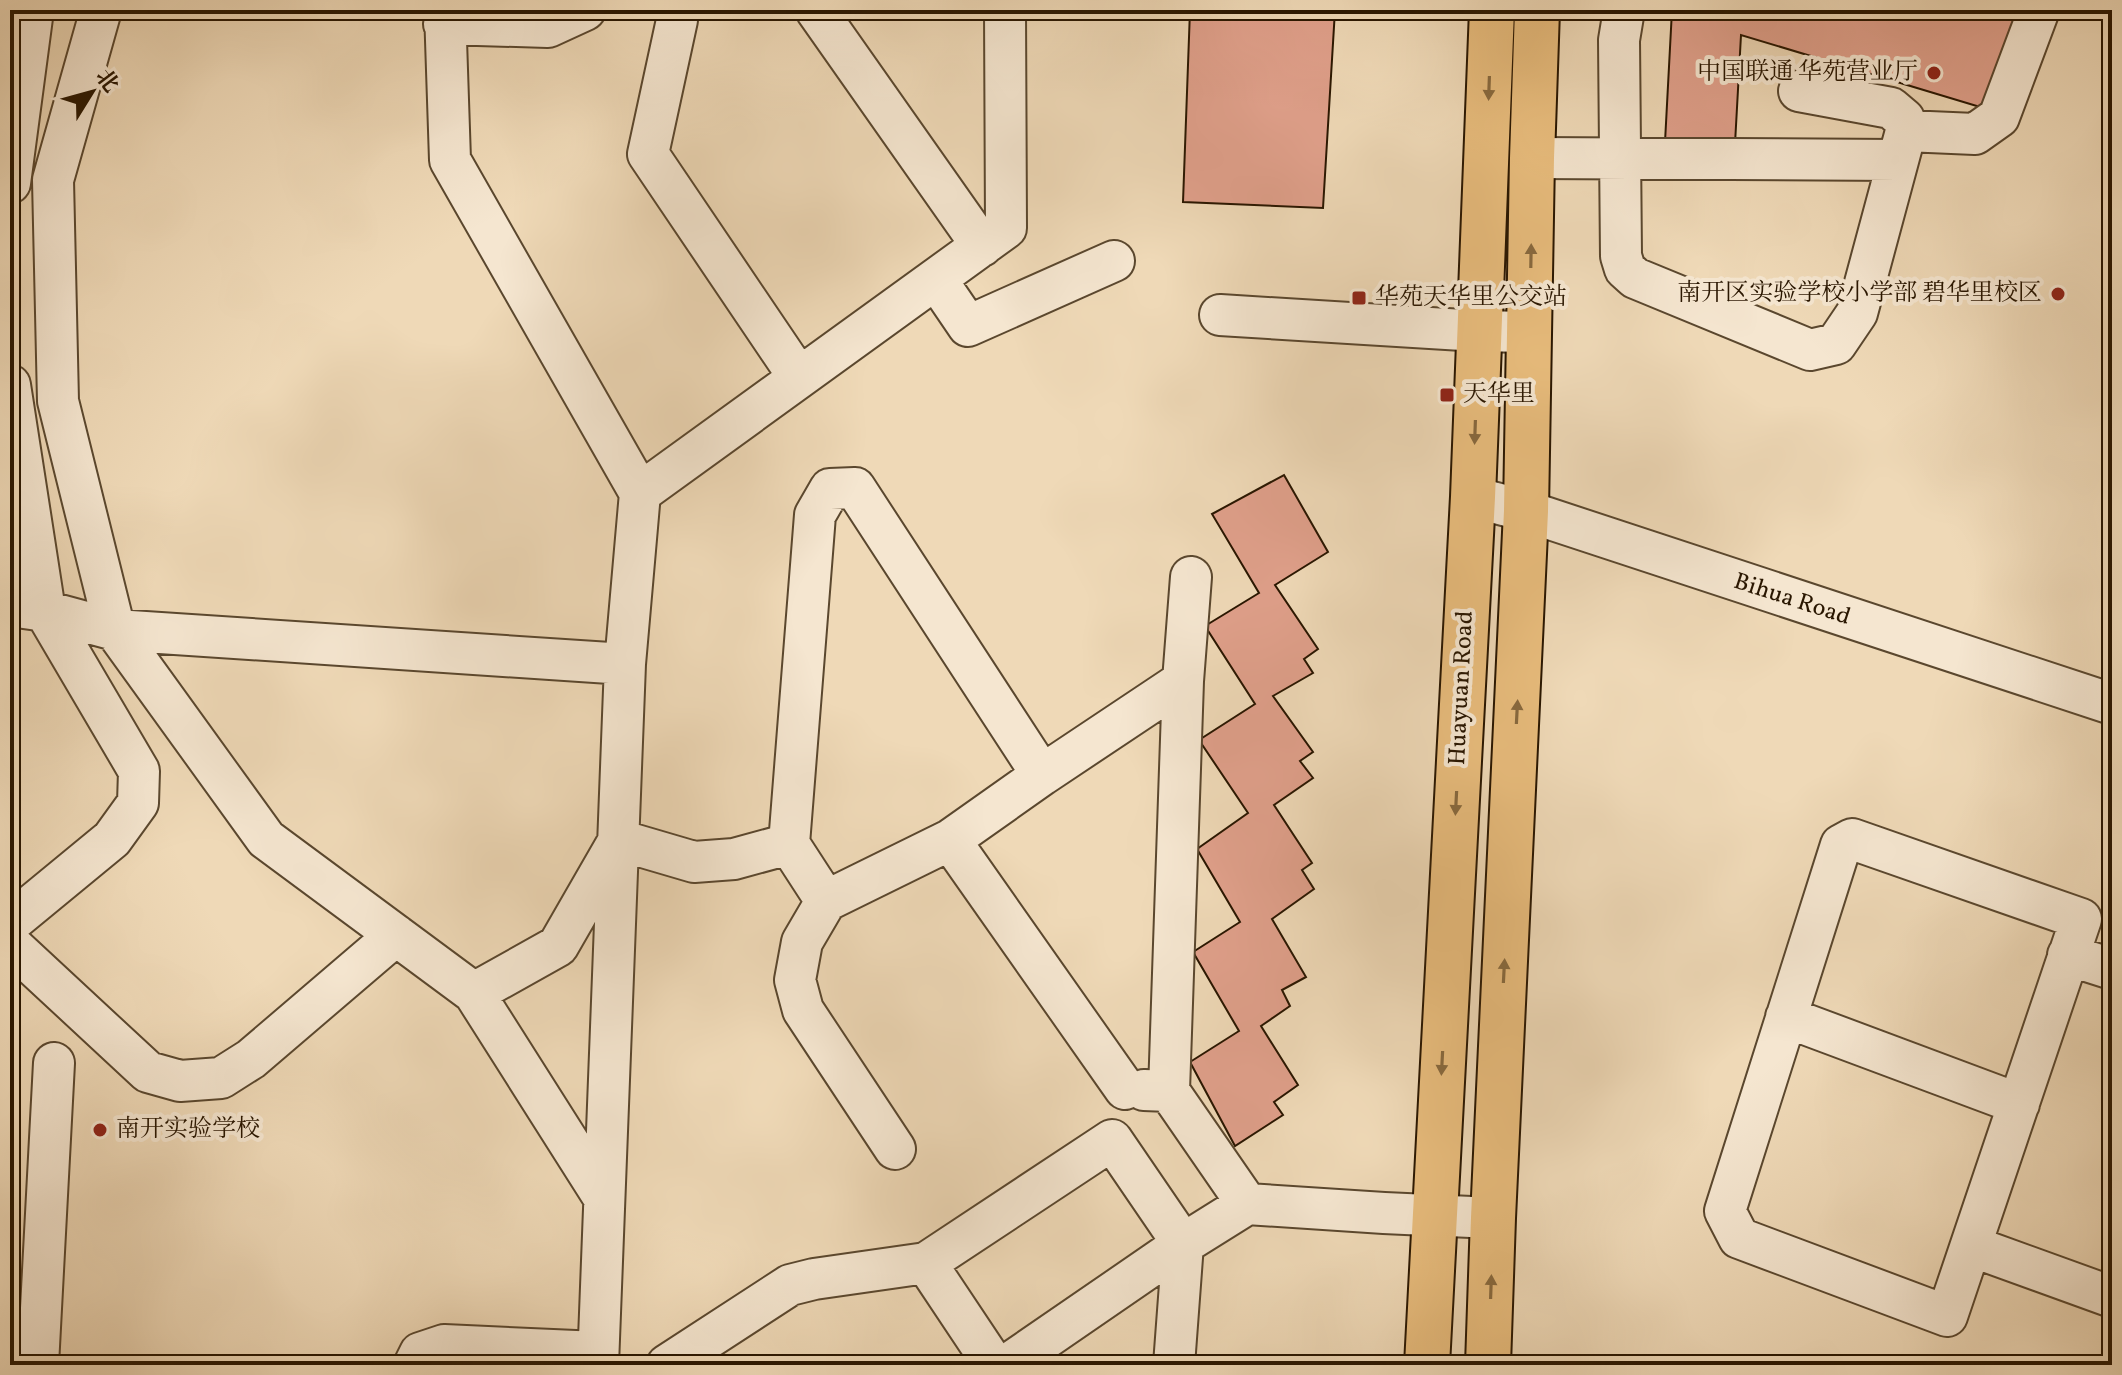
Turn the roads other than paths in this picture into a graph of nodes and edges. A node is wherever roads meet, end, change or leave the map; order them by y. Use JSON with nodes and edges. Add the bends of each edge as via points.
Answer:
{"nodes":[{"id":1,"x":101,"y":10,"type":"edge"},
{"id":2,"x":585,"y":10,"type":"edge"},
{"id":3,"x":816,"y":10,"type":"edge"},
{"id":4,"x":1005,"y":10,"type":"edge"},
{"id":5,"x":1492,"y":10,"type":"edge"},
{"id":6,"x":1537,"y":10,"type":"edge"},
{"id":7,"x":1624,"y":10,"type":"edge"},
{"id":8,"x":2039,"y":10,"type":"edge"},
{"id":9,"x":679,"y":13,"type":"edge"},
{"id":10,"x":25,"y":15,"type":"edge"},
{"id":11,"x":445,"y":17,"type":"edge"},
{"id":12,"x":1799,"y":91,"type":"dead end"},
{"id":13,"x":1902,"y":145,"type":"junction"},
{"id":14,"x":1532,"y":158,"type":"junction"},
{"id":15,"x":1620,"y":158,"type":"junction"},
{"id":16,"x":10,"y":183,"type":"edge"},
{"id":17,"x":982,"y":246,"type":"junction"},
{"id":18,"x":1114,"y":261,"type":"dead end"},
{"id":19,"x":936,"y":279,"type":"junction"},
{"id":20,"x":1220,"y":315,"type":"dead end"},
{"id":21,"x":1479,"y":331,"type":"junction"},
{"id":22,"x":1529,"y":332,"type":"junction"},
{"id":23,"x":798,"y":376,"type":"junction"},
{"id":24,"x":10,"y":385,"type":"edge"},
{"id":25,"x":640,"y":493,"type":"junction"},
{"id":26,"x":1473,"y":497,"type":"junction"},
{"id":27,"x":1526,"y":511,"type":"junction"},
{"id":28,"x":1191,"y":577,"type":"dead end"},
{"id":29,"x":27,"y":609,"type":"edge"},
{"id":30,"x":115,"y":630,"type":"junction"},
{"id":31,"x":625,"y":664,"type":"junction"},
{"id":32,"x":1183,"y":681,"type":"junction"},
{"id":33,"x":2112,"y":704,"type":"edge"},
{"id":34,"x":1042,"y":775,"type":"junction"},
{"id":35,"x":619,"y":840,"type":"junction"},
{"id":36,"x":950,"y":840,"type":"junction"},
{"id":37,"x":789,"y":844,"type":"junction"},
{"id":38,"x":826,"y":901,"type":"junction"},
{"id":39,"x":10,"y":923,"type":"edge"},
{"id":40,"x":396,"y":935,"type":"junction"},
{"id":41,"x":10,"y":944,"type":"edge"},
{"id":42,"x":2068,"y":955,"type":"junction"},
{"id":43,"x":2112,"y":969,"type":"edge"},
{"id":44,"x":474,"y":993,"type":"junction"},
{"id":45,"x":1786,"y":1017,"type":"junction"},
{"id":46,"x":54,"y":1063,"type":"dead end"},
{"id":47,"x":1125,"y":1089,"type":"junction"},
{"id":48,"x":1169,"y":1091,"type":"junction"},
{"id":49,"x":2019,"y":1104,"type":"junction"},
{"id":50,"x":1112,"y":1140,"type":"junction"},
{"id":51,"x":895,"y":1149,"type":"dead end"},
{"id":52,"x":604,"y":1198,"type":"junction"},
{"id":53,"x":1247,"y":1204,"type":"junction"},
{"id":54,"x":1434,"y":1215,"type":"junction"},
{"id":55,"x":1493,"y":1218,"type":"junction"},
{"id":56,"x":1183,"y":1244,"type":"junction"},
{"id":57,"x":1971,"y":1246,"type":"junction"},
{"id":58,"x":926,"y":1263,"type":"junction"},
{"id":59,"x":2112,"y":1297,"type":"edge"},
{"id":60,"x":598,"y":1358,"type":"edge"},
{"id":61,"x":38,"y":1365,"type":"edge"},
{"id":62,"x":414,"y":1365,"type":"edge"},
{"id":63,"x":667,"y":1365,"type":"edge"},
{"id":64,"x":994,"y":1365,"type":"edge"},
{"id":65,"x":1007,"y":1365,"type":"edge"},
{"id":66,"x":1174,"y":1365,"type":"edge"},
{"id":67,"x":1427,"y":1365,"type":"edge"},
{"id":68,"x":1488,"y":1365,"type":"edge"}],
"edges":[{"from":1,"to":30,"type":"street","via":[[53,196],[58,401]]},
{"from":2,"to":11,"type":"street","via":[[548,27]]},
{"from":3,"to":17,"type":"street"},
{"from":4,"to":17,"type":"street","via":[[1006,228]]},
{"from":5,"to":21,"type":"main road","name":"Huayuan Road","one_way":true},
{"from":6,"to":14,"type":"main road"},
{"from":7,"to":15,"type":"street","via":[[1619,40]]},
{"from":8,"to":13,"type":"street","via":[[1999,117],[1975,134]]},
{"from":9,"to":23,"type":"street","via":[[648,154]]},
{"from":10,"to":16,"type":"street"},
{"from":11,"to":25,"type":"street","via":[[450,160]]},
{"from":12,"to":13,"type":"street","via":[[1891,108],[1904,119]]},
{"from":13,"to":15,"type":"street"},
{"from":13,"to":15,"type":"street","via":[[1857,313],[1836,344],[1810,350],[1635,278],[1625,269]]},
{"from":14,"to":15,"type":"street"},
{"from":22,"to":14,"type":"main road","one_way":true},
{"from":17,"to":19,"type":"street"},
{"from":18,"to":19,"type":"street","via":[[968,326]]},
{"from":19,"to":23,"type":"street"},
{"from":20,"to":21,"type":"street"},
{"from":21,"to":22,"type":"street"},
{"from":21,"to":26,"type":"main road","name":"Huayuan Road","one_way":true},
{"from":22,"to":27,"type":"main road"},
{"from":23,"to":25,"type":"street"},
{"from":24,"to":29,"type":"street"},
{"from":25,"to":31,"type":"street"},
{"from":26,"to":27,"type":"street","name":"Bihua Road"},
{"from":26,"to":54,"type":"main road","name":"Huayuan Road","one_way":true},
{"from":27,"to":33,"type":"street","name":"Bihua Road"},
{"from":55,"to":27,"type":"main road","one_way":true},
{"from":28,"to":32,"type":"street"},
{"from":29,"to":30,"type":"street"},
{"from":29,"to":39,"type":"street","via":[[139,771],[138,803],[112,839]]},
{"from":30,"to":31,"type":"street"},
{"from":30,"to":40,"type":"street","via":[[266,839]]},
{"from":31,"to":35,"type":"street"},
{"from":32,"to":34,"type":"street"},
{"from":32,"to":48,"type":"street"},
{"from":34,"to":36,"type":"street"},
{"from":34,"to":37,"type":"street","via":[[855,488],[830,489],[815,515]]},
{"from":35,"to":37,"type":"street","via":[[694,862],[734,859]]},
{"from":35,"to":44,"type":"street","via":[[558,946]]},
{"from":35,"to":52,"type":"street"},
{"from":36,"to":38,"type":"street"},
{"from":36,"to":47,"type":"street"},
{"from":37,"to":38,"type":"street"},
{"from":38,"to":51,"type":"street","via":[[802,942],[795,980],[803,1010]]},
{"from":40,"to":41,"type":"street","via":[[251,1059],[221,1078],[180,1081],[148,1072]]},
{"from":40,"to":44,"type":"street"},
{"from":42,"to":43,"type":"street"},
{"from":42,"to":45,"type":"street","via":[[2081,919],[1852,839],[1841,845]]},
{"from":42,"to":49,"type":"street"},
{"from":44,"to":52,"type":"street"},
{"from":45,"to":49,"type":"street"},
{"from":45,"to":57,"type":"street","via":[[1725,1211],[1739,1238],[1947,1316]]},
{"from":46,"to":61,"type":"street"},
{"from":47,"to":48,"type":"street"},
{"from":47,"to":50,"type":"street"},
{"from":48,"to":53,"type":"street"},
{"from":49,"to":57,"type":"street"},
{"from":50,"to":56,"type":"street"},
{"from":50,"to":58,"type":"street"},
{"from":52,"to":60,"type":"street"},
{"from":53,"to":54,"type":"street"},
{"from":53,"to":56,"type":"street"},
{"from":54,"to":55,"type":"street"},
{"from":54,"to":67,"type":"main road","name":"Huayuan Road"},
{"from":68,"to":55,"type":"main road","one_way":true},
{"from":56,"to":65,"type":"street"},
{"from":56,"to":66,"type":"street"},
{"from":57,"to":59,"type":"street"},
{"from":58,"to":63,"type":"street","via":[[790,1285]]},
{"from":58,"to":64,"type":"street"},
{"from":60,"to":62,"type":"street","via":[[444,1345],[420,1353]]}]}
